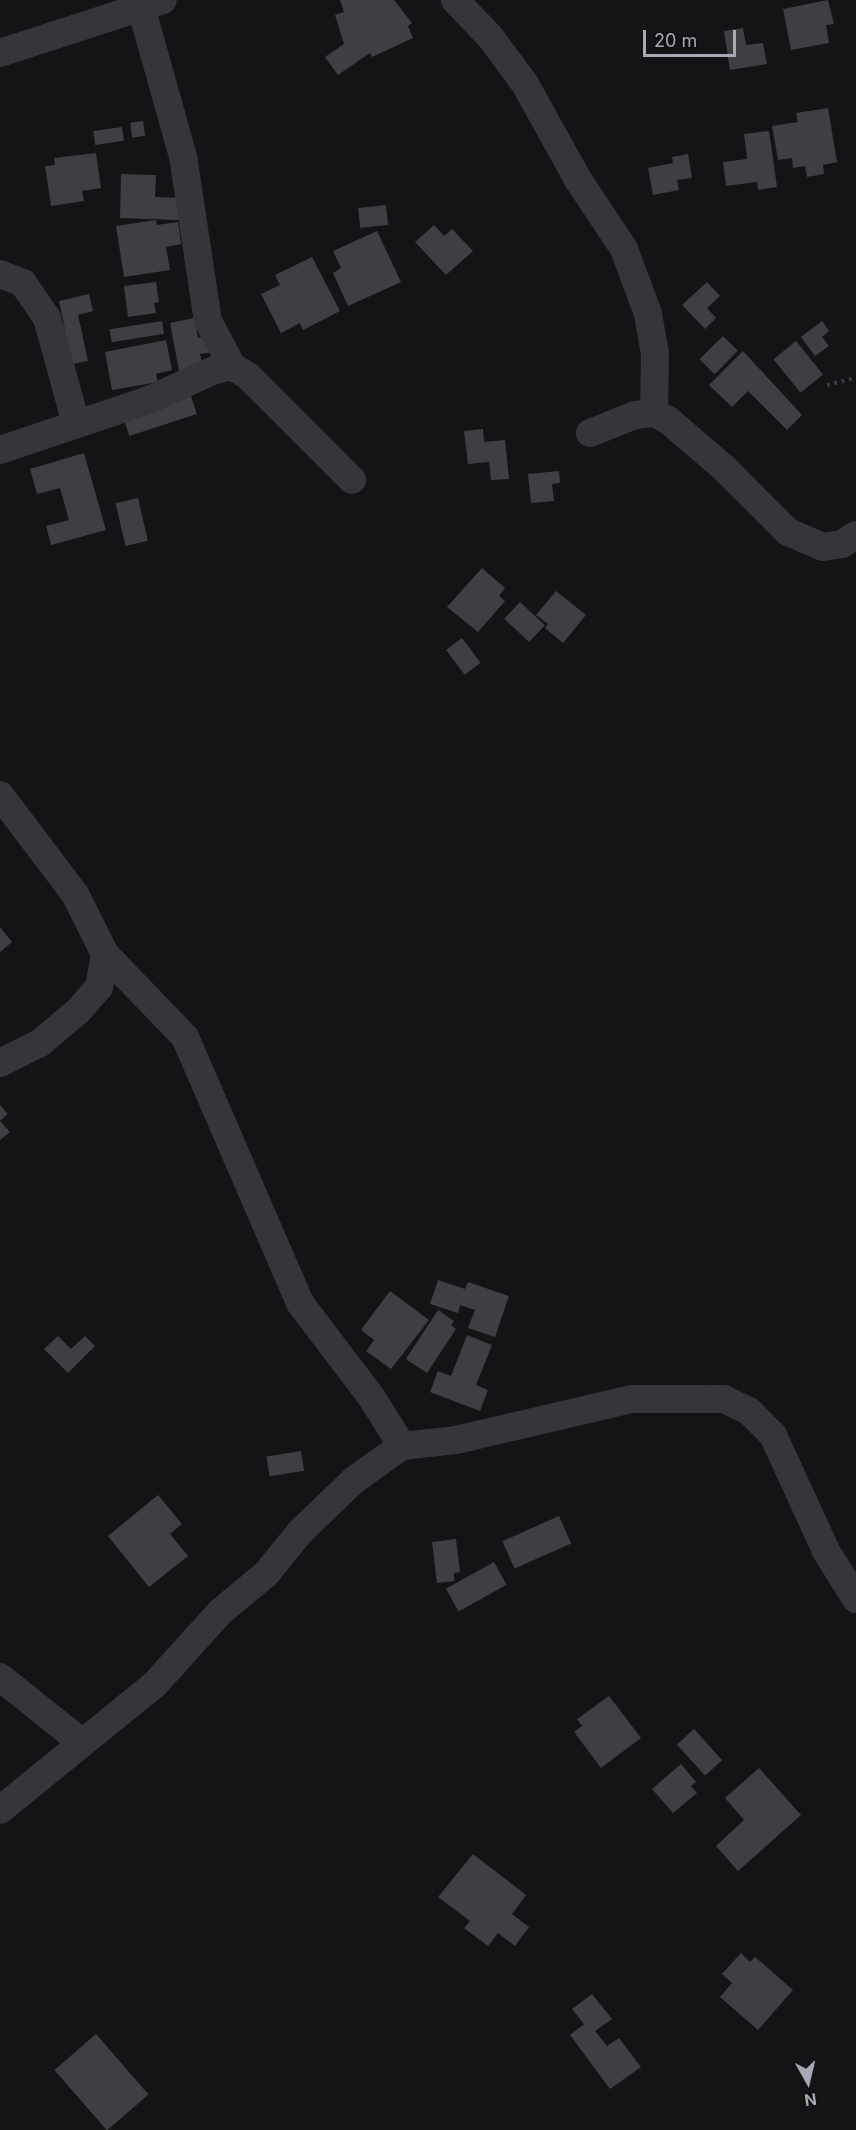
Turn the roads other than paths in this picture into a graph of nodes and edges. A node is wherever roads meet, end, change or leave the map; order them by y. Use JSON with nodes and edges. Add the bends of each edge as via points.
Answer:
{"nodes":[{"id":1,"x":456,"y":0,"type":"edge"},
{"id":2,"x":152,"y":4,"type":"edge"},
{"id":3,"x":0,"y":54,"type":"edge"},
{"id":4,"x":0,"y":274,"type":"edge"},
{"id":5,"x":232,"y":366,"type":"junction"},
{"id":6,"x":654,"y":413,"type":"junction"},
{"id":7,"x":76,"y":423,"type":"junction"},
{"id":8,"x":590,"y":433,"type":"dead end"},
{"id":9,"x":0,"y":450,"type":"edge"},
{"id":10,"x":352,"y":480,"type":"dead end"},
{"id":11,"x":856,"y":536,"type":"edge"},
{"id":12,"x":0,"y":795,"type":"edge"},
{"id":13,"x":105,"y":954,"type":"junction"},
{"id":14,"x":0,"y":1063,"type":"edge"},
{"id":15,"x":402,"y":1446,"type":"junction"},
{"id":16,"x":856,"y":1599,"type":"edge"},
{"id":17,"x":0,"y":1677,"type":"edge"},
{"id":18,"x":81,"y":1742,"type":"junction"},
{"id":19,"x":0,"y":1810,"type":"edge"}],
"edges":[{"from":1,"to":6,"type":"street","via":[[525,84],[577,177],[624,249],[648,314],[656,354]]},
{"from":2,"to":3,"type":"street"},
{"from":2,"to":5,"type":"street","via":[[183,156],[208,321]]},
{"from":4,"to":7,"type":"street","via":[[23,283],[47,318]]},
{"from":5,"to":7,"type":"street","via":[[149,400]]},
{"from":5,"to":10,"type":"street","via":[[255,383]]},
{"from":6,"to":8,"type":"street","via":[[635,415]]},
{"from":6,"to":11,"type":"street","via":[[668,420],[724,468],[788,532],[823,547],[842,544]]},
{"from":7,"to":9,"type":"street"},
{"from":12,"to":13,"type":"street","via":[[75,894]]},
{"from":13,"to":14,"type":"street","via":[[99,987],[78,1011],[40,1043]]},
{"from":13,"to":15,"type":"street","via":[[185,1037],[300,1303],[372,1398]]},
{"from":15,"to":16,"type":"street","via":[[456,1440],[632,1399],[724,1399],[749,1411],[773,1435],[826,1551]]},
{"from":15,"to":18,"type":"street","via":[[354,1480],[300,1532],[266,1574],[220,1612],[155,1684]]},
{"from":17,"to":18,"type":"street"},
{"from":18,"to":19,"type":"street"}]}
